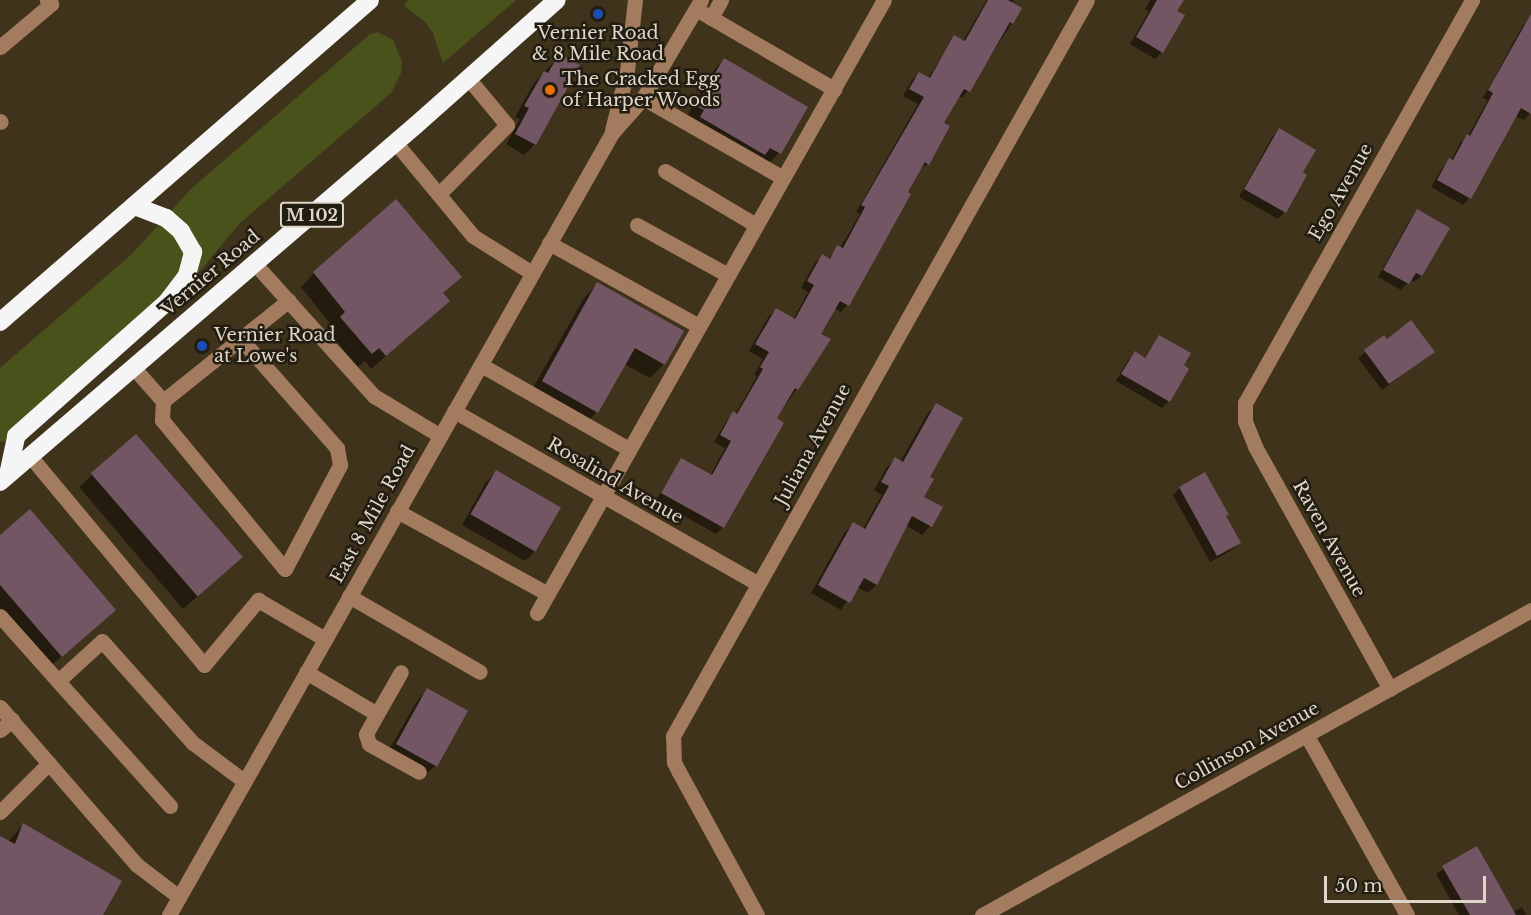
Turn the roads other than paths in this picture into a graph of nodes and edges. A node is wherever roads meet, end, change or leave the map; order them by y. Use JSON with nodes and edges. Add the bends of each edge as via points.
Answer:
{"nodes":[{"id":1,"x":370,"y":0,"type":"edge"},
{"id":2,"x":557,"y":0,"type":"edge"},
{"id":3,"x":635,"y":0,"type":"edge"},
{"id":4,"x":721,"y":0,"type":"edge"},
{"id":5,"x":884,"y":0,"type":"edge"},
{"id":6,"x":1087,"y":0,"type":"edge"},
{"id":7,"x":1472,"y":0,"type":"edge"},
{"id":8,"x":51,"y":1,"type":"edge"},
{"id":9,"x":699,"y":4,"type":"edge"},
{"id":10,"x":711,"y":18,"type":"junction"},
{"id":11,"x":0,"y":46,"type":"edge"},
{"id":12,"x":468,"y":78,"type":"junction"},
{"id":13,"x":834,"y":88,"type":"junction"},
{"id":14,"x":643,"y":98,"type":"junction"},
{"id":15,"x":612,"y":133,"type":"junction"},
{"id":16,"x":395,"y":142,"type":"junction"},
{"id":17,"x":665,"y":171,"type":"dead end"},
{"id":18,"x":783,"y":178,"type":"junction"},
{"id":19,"x":439,"y":194,"type":"junction"},
{"id":20,"x":134,"y":206,"type":"junction"},
{"id":21,"x":637,"y":225,"type":"dead end"},
{"id":22,"x":756,"y":225,"type":"junction"},
{"id":23,"x":549,"y":243,"type":"junction"},
{"id":24,"x":255,"y":264,"type":"junction"},
{"id":25,"x":531,"y":273,"type":"junction"},
{"id":26,"x":728,"y":275,"type":"junction"},
{"id":27,"x":289,"y":300,"type":"junction"},
{"id":28,"x":0,"y":322,"type":"edge"},
{"id":29,"x":699,"y":327,"type":"junction"},
{"id":30,"x":241,"y":339,"type":"junction"},
{"id":31,"x":481,"y":365,"type":"junction"},
{"id":32,"x":134,"y":366,"type":"junction"},
{"id":33,"x":164,"y":401,"type":"junction"},
{"id":34,"x":1245,"y":403,"type":"joint"},
{"id":35,"x":454,"y":411,"type":"junction"},
{"id":36,"x":439,"y":435,"type":"junction"},
{"id":37,"x":629,"y":449,"type":"junction"},
{"id":38,"x":30,"y":456,"type":"junction"},
{"id":39,"x":4,"y":478,"type":"edge"},
{"id":40,"x":602,"y":497,"type":"junction"},
{"id":41,"x":397,"y":511,"type":"junction"},
{"id":42,"x":758,"y":584,"type":"junction"},
{"id":43,"x":548,"y":594,"type":"junction"},
{"id":44,"x":349,"y":596,"type":"junction"},
{"id":45,"x":1531,"y":610,"type":"edge"},
{"id":46,"x":537,"y":612,"type":"dead end"},
{"id":47,"x":0,"y":616,"type":"edge"},
{"id":48,"x":325,"y":639,"type":"junction"},
{"id":49,"x":306,"y":672,"type":"junction"},
{"id":50,"x":400,"y":672,"type":"dead end"},
{"id":51,"x":480,"y":672,"type":"dead end"},
{"id":52,"x":58,"y":681,"type":"junction"},
{"id":53,"x":1390,"y":689,"type":"junction"},
{"id":54,"x":0,"y":707,"type":"edge"},
{"id":55,"x":377,"y":714,"type":"junction"},
{"id":56,"x":6,"y":725,"type":"edge"},
{"id":57,"x":1307,"y":736,"type":"junction"},
{"id":58,"x":49,"y":762,"type":"junction"},
{"id":59,"x":419,"y":772,"type":"dead end"},
{"id":60,"x":244,"y":781,"type":"junction"},
{"id":61,"x":170,"y":806,"type":"dead end"},
{"id":62,"x":0,"y":812,"type":"edge"},
{"id":63,"x":179,"y":897,"type":"junction"},
{"id":64,"x":169,"y":915,"type":"edge"},
{"id":65,"x":757,"y":915,"type":"edge"},
{"id":66,"x":982,"y":915,"type":"edge"},
{"id":67,"x":1407,"y":915,"type":"edge"}],
"edges":[{"from":1,"to":20,"type":"highway"},
{"from":2,"to":12,"type":"highway","name":"Vernier Road","number":"M 102"},
{"from":3,"to":15,"type":"street","name":"East 8 Mile Road","via":[[627,71]]},
{"from":4,"to":10,"type":"street"},
{"from":5,"to":13,"type":"street"},
{"from":6,"to":42,"type":"street","name":"Juliana Avenue"},
{"from":7,"to":34,"type":"street","name":"Ego Avenue"},
{"from":8,"to":11,"type":"street"},
{"from":9,"to":10,"type":"street"},
{"from":9,"to":14,"type":"street","name":"East 8 Mile Road"},
{"from":10,"to":13,"type":"street"},
{"from":12,"to":16,"type":"highway","name":"Vernier Road","number":"M 102"},
{"from":12,"to":19,"type":"street","via":[[507,125]]},
{"from":13,"to":18,"type":"street"},
{"from":14,"to":15,"type":"street","name":"East 8 Mile Road"},
{"from":14,"to":18,"type":"street"},
{"from":15,"to":23,"type":"street","name":"East 8 Mile Road"},
{"from":16,"to":19,"type":"street"},
{"from":16,"to":24,"type":"highway","name":"Vernier Road","number":"M 102"},
{"from":17,"to":22,"type":"street"},
{"from":18,"to":22,"type":"street"},
{"from":19,"to":25,"type":"street","via":[[472,236]]},
{"from":20,"to":28,"type":"highway"},
{"from":20,"to":39,"type":"highway","via":[[166,218],[181,231],[193,252],[188,275],[168,302],[16,436]]},
{"from":21,"to":26,"type":"street"},
{"from":22,"to":26,"type":"street"},
{"from":23,"to":25,"type":"street","name":"East 8 Mile Road"},
{"from":23,"to":29,"type":"street"},
{"from":24,"to":27,"type":"street"},
{"from":24,"to":32,"type":"highway","name":"Vernier Road","number":"M 102"},
{"from":25,"to":31,"type":"street","name":"East 8 Mile Road"},
{"from":26,"to":29,"type":"street"},
{"from":27,"to":30,"type":"street"},
{"from":27,"to":36,"type":"street","via":[[374,396]]},
{"from":29,"to":37,"type":"street"},
{"from":30,"to":33,"type":"street"},
{"from":30,"to":33,"type":"street","via":[[337,448],[340,465],[285,568],[162,420]]},
{"from":31,"to":35,"type":"street","name":"East 8 Mile Road"},
{"from":31,"to":37,"type":"street"},
{"from":32,"to":33,"type":"street"},
{"from":32,"to":38,"type":"highway","name":"Vernier Road","number":"M 102"},
{"from":34,"to":53,"type":"street","name":"Raven Avenue","via":[[1245,421],[1255,446]]},
{"from":35,"to":36,"type":"street","name":"East 8 Mile Road"},
{"from":35,"to":40,"type":"street","name":"Rosalind Avenue"},
{"from":36,"to":41,"type":"street","name":"East 8 Mile Road"},
{"from":37,"to":40,"type":"street"},
{"from":38,"to":39,"type":"highway","name":"Vernier Road","number":"M 102"},
{"from":38,"to":48,"type":"street","via":[[204,665],[258,600]]},
{"from":40,"to":42,"type":"street","name":"Rosalind Avenue"},
{"from":40,"to":43,"type":"street"},
{"from":41,"to":43,"type":"street"},
{"from":41,"to":44,"type":"street","name":"East 8 Mile Road"},
{"from":42,"to":65,"type":"street","name":"Juliana Avenue","via":[[672,736],[679,772]]},
{"from":43,"to":46,"type":"street"},
{"from":44,"to":48,"type":"street","name":"East 8 Mile Road"},
{"from":44,"to":51,"type":"street"},
{"from":45,"to":53,"type":"street","name":"Collinson Avenue"},
{"from":47,"to":52,"type":"street"},
{"from":48,"to":49,"type":"street","name":"East 8 Mile Road"},
{"from":49,"to":55,"type":"street"},
{"from":49,"to":60,"type":"street","name":"East 8 Mile Road"},
{"from":50,"to":55,"type":"street"},
{"from":52,"to":60,"type":"street","via":[[102,641],[193,743]]},
{"from":52,"to":61,"type":"street"},
{"from":53,"to":57,"type":"street","name":"Collinson Avenue"},
{"from":54,"to":56,"type":"street"},
{"from":55,"to":59,"type":"street","via":[[366,734],[369,744]]},
{"from":56,"to":58,"type":"street"},
{"from":57,"to":66,"type":"street","name":"Collinson Avenue"},
{"from":57,"to":67,"type":"street"},
{"from":58,"to":62,"type":"street"},
{"from":58,"to":63,"type":"street","via":[[136,865]]},
{"from":60,"to":63,"type":"street","name":"East 8 Mile Road"},
{"from":63,"to":64,"type":"street","name":"East 8 Mile Road"}]}
